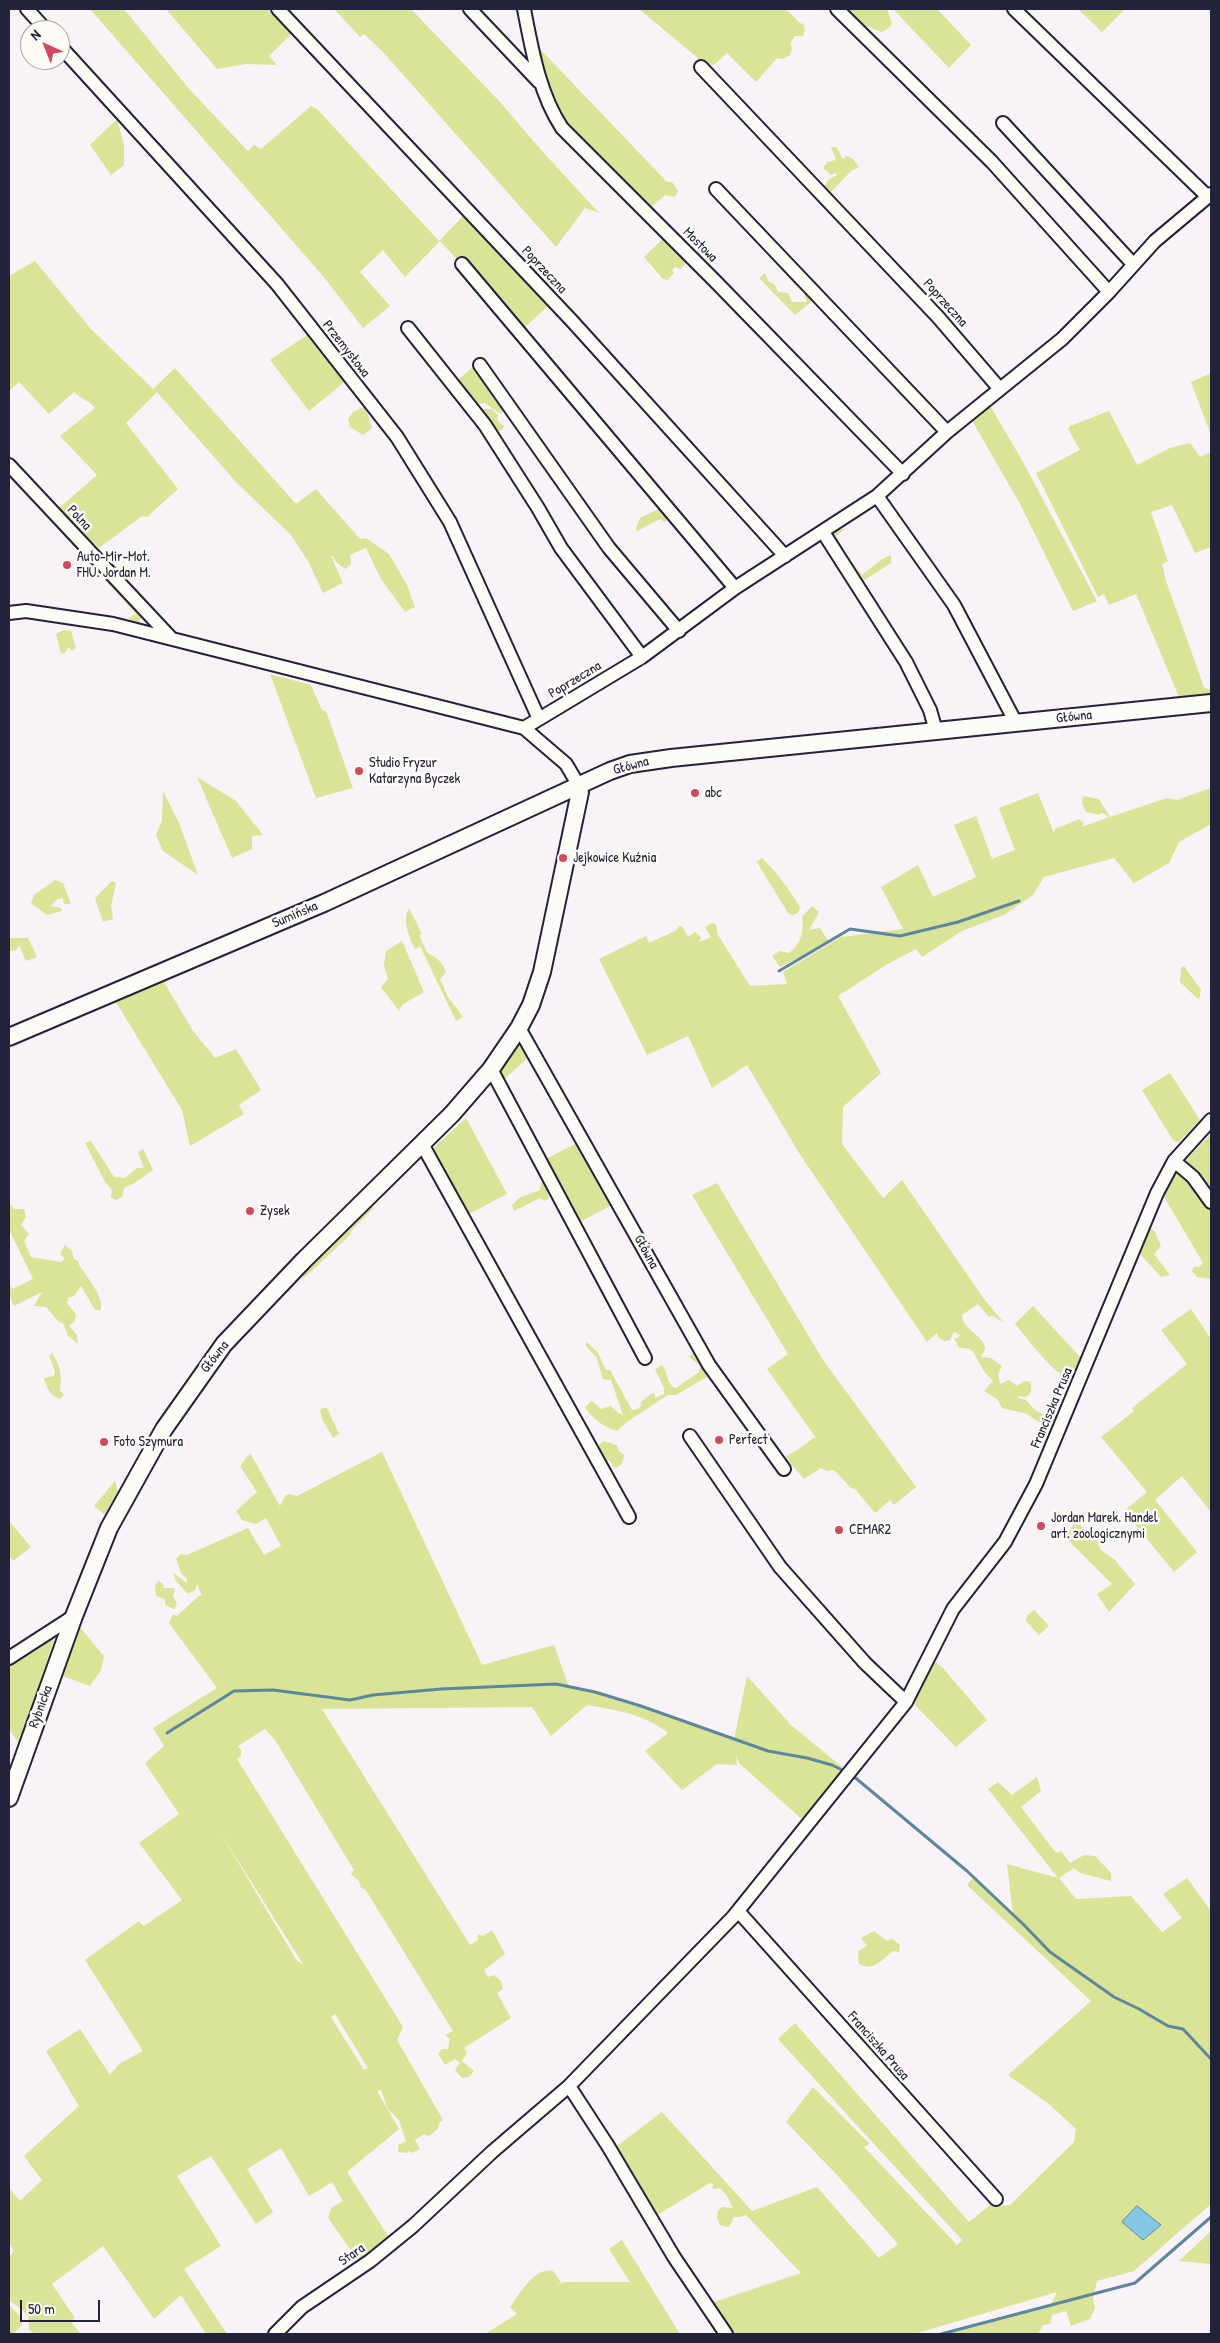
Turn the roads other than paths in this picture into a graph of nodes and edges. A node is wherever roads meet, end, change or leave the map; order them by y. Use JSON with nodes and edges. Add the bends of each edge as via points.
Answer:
{"nodes":[{"id":1,"x":28,"y":9,"type":"edge"},
{"id":2,"x":278,"y":9,"type":"edge"},
{"id":3,"x":470,"y":9,"type":"edge"},
{"id":4,"x":524,"y":9,"type":"edge"},
{"id":5,"x":837,"y":9,"type":"edge"},
{"id":6,"x":1014,"y":9,"type":"edge"},
{"id":7,"x":37,"y":20,"type":"edge"},
{"id":8,"x":70,"y":57,"type":"edge"},
{"id":9,"x":701,"y":67,"type":"dead end"},
{"id":10,"x":541,"y":84,"type":"junction"},
{"id":11,"x":1003,"y":123,"type":"dead end"},
{"id":12,"x":716,"y":189,"type":"dead end"},
{"id":13,"x":1209,"y":195,"type":"edge"},
{"id":14,"x":462,"y":264,"type":"dead end"},
{"id":15,"x":1133,"y":264,"type":"junction"},
{"id":16,"x":1109,"y":292,"type":"junction"},
{"id":17,"x":408,"y":328,"type":"dead end"},
{"id":18,"x":480,"y":365,"type":"dead end"},
{"id":19,"x":999,"y":388,"type":"junction"},
{"id":20,"x":947,"y":432,"type":"junction"},
{"id":21,"x":9,"y":465,"type":"edge"},
{"id":22,"x":903,"y":474,"type":"junction"},
{"id":23,"x":878,"y":496,"type":"junction"},
{"id":24,"x":823,"y":532,"type":"junction"},
{"id":25,"x":785,"y":556,"type":"junction"},
{"id":26,"x":735,"y":588,"type":"junction"},
{"id":27,"x":9,"y":613,"type":"edge"},
{"id":28,"x":148,"y":614,"type":"junction"},
{"id":29,"x":140,"y":631,"type":"junction"},
{"id":30,"x":679,"y":631,"type":"junction"},
{"id":31,"x":172,"y":639,"type":"junction"},
{"id":32,"x":642,"y":657,"type":"junction"},
{"id":33,"x":1211,"y":703,"type":"edge"},
{"id":34,"x":539,"y":719,"type":"junction"},
{"id":35,"x":1016,"y":723,"type":"junction"},
{"id":36,"x":524,"y":728,"type":"junction"},
{"id":37,"x":936,"y":731,"type":"junction"},
{"id":38,"x":579,"y":786,"type":"junction"},
{"id":39,"x":519,"y":1028,"type":"junction"},
{"id":40,"x":9,"y":1037,"type":"edge"},
{"id":41,"x":491,"y":1069,"type":"junction"},
{"id":42,"x":1211,"y":1120,"type":"edge"},
{"id":43,"x":422,"y":1144,"type":"junction"},
{"id":44,"x":1174,"y":1161,"type":"junction"},
{"id":45,"x":1211,"y":1202,"type":"edge"},
{"id":46,"x":644,"y":1358,"type":"dead end"},
{"id":47,"x":690,"y":1436,"type":"dead end"},
{"id":48,"x":784,"y":1469,"type":"dead end"},
{"id":49,"x":629,"y":1517,"type":"dead end"},
{"id":50,"x":74,"y":1616,"type":"junction"},
{"id":51,"x":9,"y":1658,"type":"edge"},
{"id":52,"x":906,"y":1702,"type":"junction"},
{"id":53,"x":9,"y":1798,"type":"edge"},
{"id":54,"x":738,"y":1911,"type":"junction"},
{"id":55,"x":569,"y":2086,"type":"junction"},
{"id":56,"x":445,"y":2197,"type":"joint"},
{"id":57,"x":996,"y":2200,"type":"dead end"},
{"id":58,"x":274,"y":2334,"type":"edge"},
{"id":59,"x":726,"y":2334,"type":"edge"}],
"edges":[{"from":1,"to":7,"type":"street"},
{"from":2,"to":25,"type":"street","name":"Poprzeczna","via":[[566,314]]},
{"from":3,"to":10,"type":"street"},
{"from":4,"to":10,"type":"street","name":"Mostowa"},
{"from":5,"to":16,"type":"street","via":[[992,162]]},
{"from":6,"to":13,"type":"street","name":"Poprzeczna"},
{"from":8,"to":34,"type":"street","name":"Przemysłowa","via":[[276,284],[396,437],[450,522]]},
{"from":9,"to":19,"type":"street","name":"Poprzeczna","via":[[938,317]]},
{"from":10,"to":22,"type":"street","name":"Mostowa","via":[[562,128]]},
{"from":11,"to":15,"type":"street"},
{"from":12,"to":20,"type":"street"},
{"from":13,"to":15,"type":"street","name":"Poprzeczna"},
{"from":14,"to":26,"type":"street"},
{"from":15,"to":16,"type":"street","name":"Poprzeczna"},
{"from":16,"to":19,"type":"street","name":"Poprzeczna","via":[[1062,339]]},
{"from":17,"to":32,"type":"street","via":[[484,425],[561,548]]},
{"from":18,"to":30,"type":"street","via":[[609,548]]},
{"from":19,"to":20,"type":"street","name":"Poprzeczna"},
{"from":20,"to":22,"type":"street","name":"Poprzeczna"},
{"from":21,"to":28,"type":"street","name":"Polna"},
{"from":22,"to":23,"type":"street","name":"Poprzeczna"},
{"from":23,"to":24,"type":"street","name":"Poprzeczna"},
{"from":23,"to":35,"type":"street","via":[[954,605]]},
{"from":24,"to":25,"type":"street","name":"Poprzeczna"},
{"from":24,"to":37,"type":"street","via":[[906,662],[930,710]]},
{"from":25,"to":26,"type":"street","name":"Poprzeczna"},
{"from":26,"to":30,"type":"street","name":"Poprzeczna"},
{"from":27,"to":29,"type":"street","via":[[26,611]]},
{"from":28,"to":29,"type":"street"},
{"from":28,"to":31,"type":"street","name":"Polna"},
{"from":29,"to":31,"type":"street"},
{"from":30,"to":32,"type":"street","name":"Poprzeczna"},
{"from":31,"to":36,"type":"street"},
{"from":32,"to":34,"type":"street","name":"Poprzeczna"},
{"from":33,"to":35,"type":"street","name":"Główna"},
{"from":34,"to":36,"type":"street","name":"Poprzeczna"},
{"from":35,"to":37,"type":"street","name":"Główna"},
{"from":36,"to":38,"type":"street","via":[[566,764]]},
{"from":37,"to":38,"type":"street","name":"Główna","via":[[652,760],[618,768]]},
{"from":38,"to":39,"type":"street","name":"Główna","via":[[542,972]]},
{"from":38,"to":40,"type":"street","name":"Sumińska","via":[[324,903]]},
{"from":39,"to":41,"type":"street","name":"Główna"},
{"from":39,"to":48,"type":"street","name":"Główna","via":[[709,1365]]},
{"from":41,"to":43,"type":"street","name":"Główna"},
{"from":41,"to":46,"type":"street"},
{"from":42,"to":44,"type":"street","name":"Franciszka Prusa"},
{"from":43,"to":49,"type":"street"},
{"from":43,"to":50,"type":"street","name":"Główna","via":[[304,1260],[212,1360],[164,1429],[111,1525]]},
{"from":44,"to":45,"type":"street","via":[[1193,1177]]},
{"from":44,"to":52,"type":"street","name":"Franciszka Prusa","via":[[1156,1193],[1036,1484],[1005,1542],[953,1609]]},
{"from":47,"to":52,"type":"street","via":[[780,1567],[865,1663]]},
{"from":50,"to":51,"type":"street"},
{"from":50,"to":53,"type":"street","name":"Rybnicka"},
{"from":52,"to":54,"type":"street","name":"Franciszka Prusa"},
{"from":54,"to":55,"type":"street","name":"Franciszka Prusa"},
{"from":54,"to":57,"type":"street","name":"Franciszka Prusa"},
{"from":55,"to":56,"type":"street","name":"Franciszka Prusa"},
{"from":55,"to":59,"type":"street","via":[[674,2257]]},
{"from":56,"to":58,"type":"street","name":"Stara","via":[[370,2262],[302,2307]]}]}
